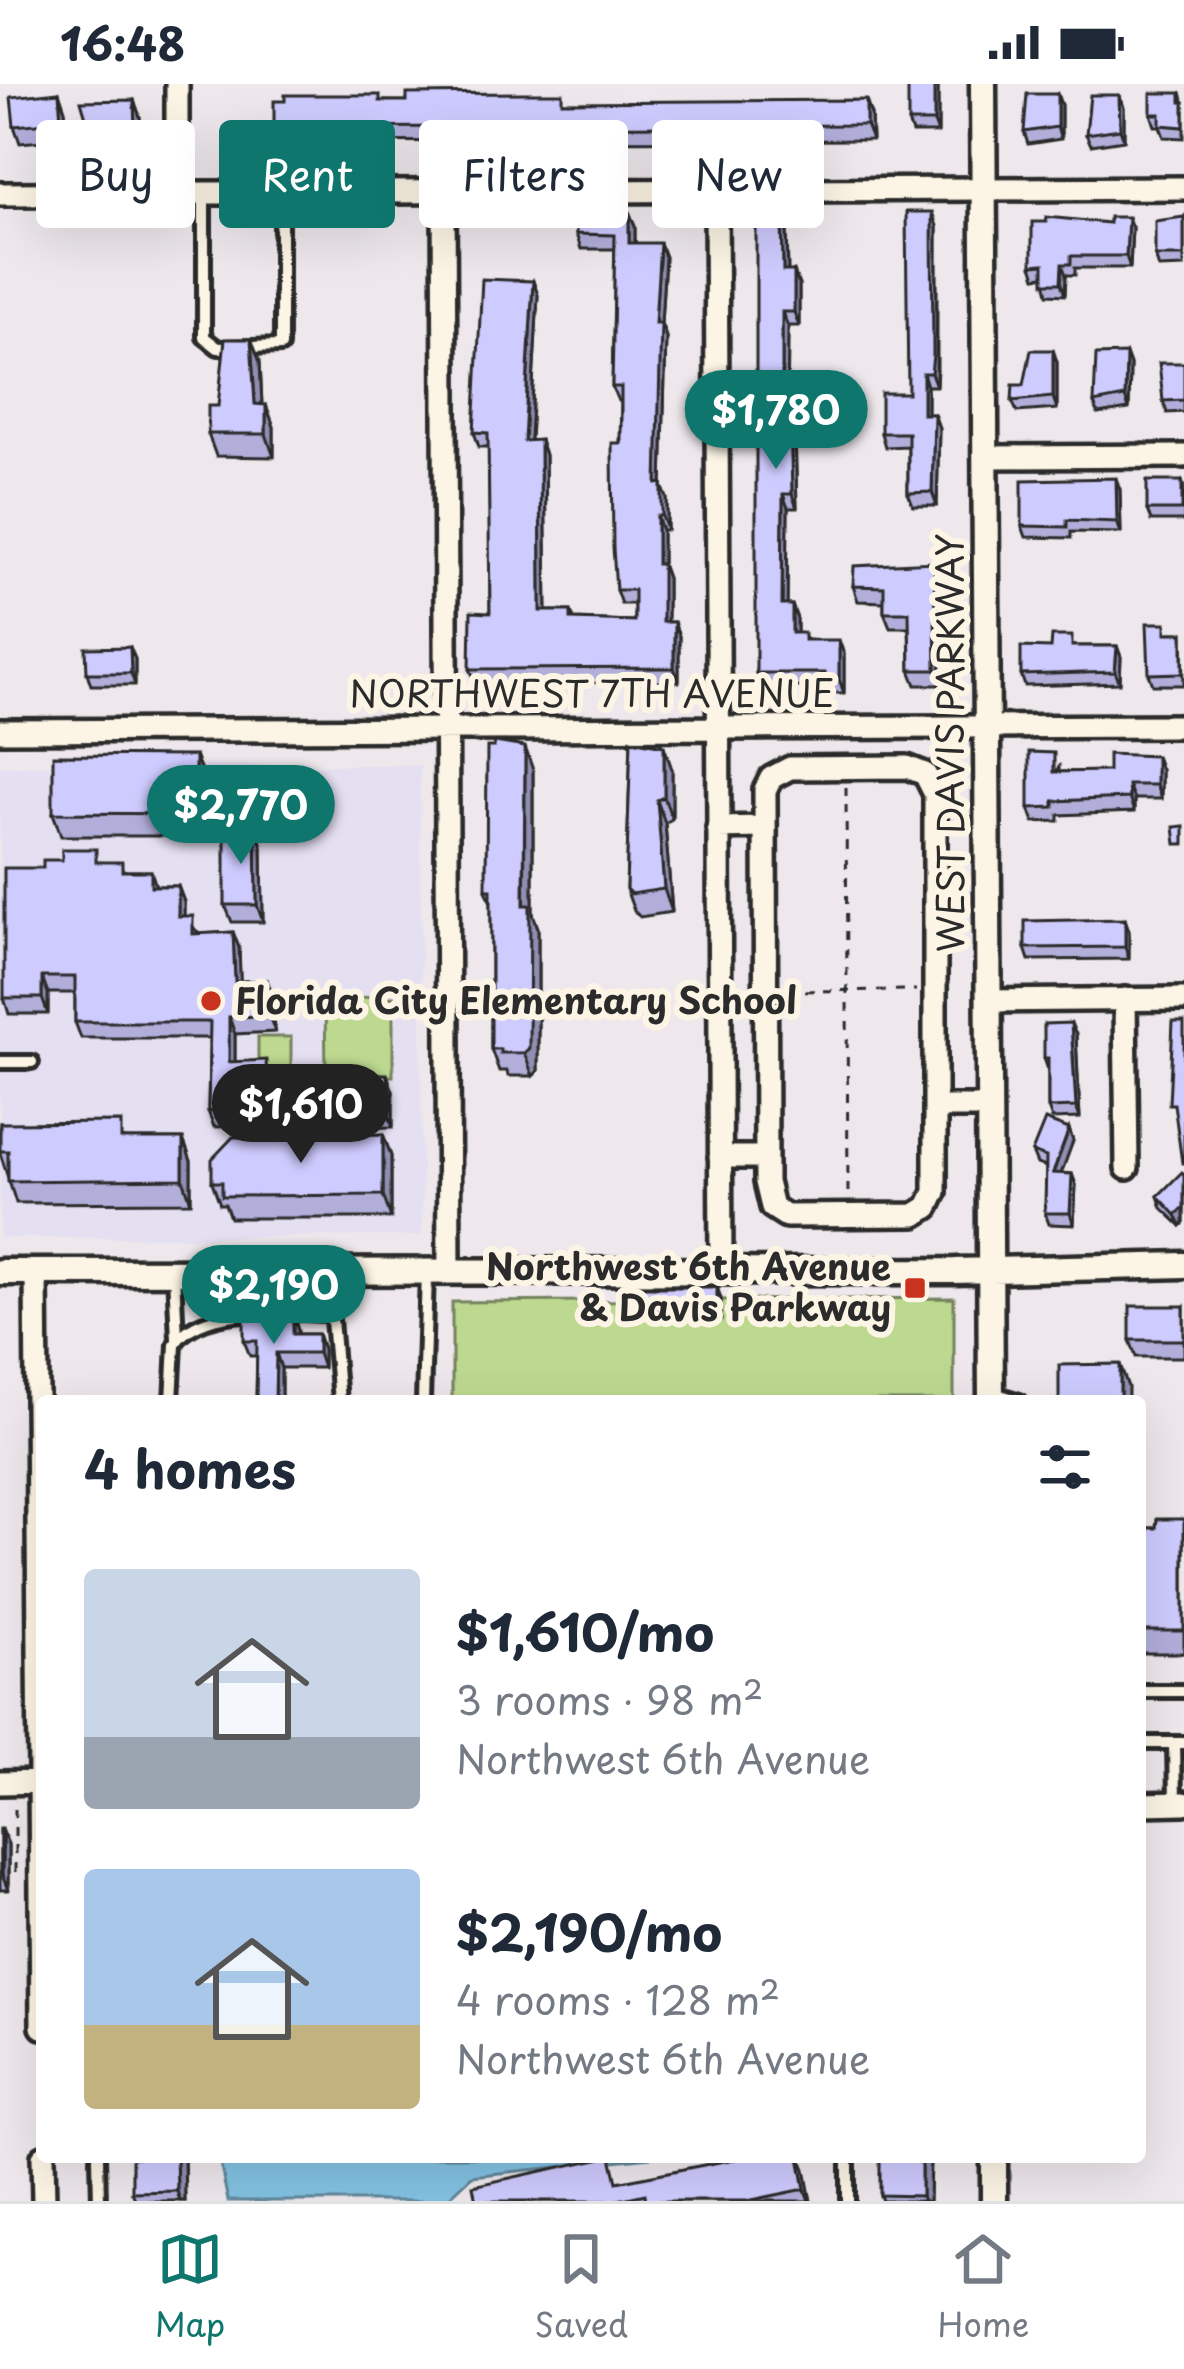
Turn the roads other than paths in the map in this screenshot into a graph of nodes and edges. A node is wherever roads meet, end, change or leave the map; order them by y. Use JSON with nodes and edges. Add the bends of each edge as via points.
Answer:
{"nodes":[{"id":1,"x":177,"y":84,"type":"edge"},
{"id":2,"x":983,"y":84,"type":"edge"},
{"id":3,"x":177,"y":120,"type":"edge"},
{"id":4,"x":985,"y":187,"type":"junction"},
{"id":5,"x":1184,"y":188,"type":"edge"},
{"id":6,"x":824,"y":189,"type":"edge"},
{"id":7,"x":0,"y":194,"type":"edge"},
{"id":8,"x":36,"y":194,"type":"edge"},
{"id":9,"x":195,"y":194,"type":"edge"},
{"id":10,"x":204,"y":194,"type":"junction"},
{"id":11,"x":219,"y":194,"type":"edge"},
{"id":12,"x":281,"y":228,"type":"edge"},
{"id":13,"x":444,"y":228,"type":"edge"},
{"id":14,"x":716,"y":228,"type":"edge"},
{"id":15,"x":1184,"y":456,"type":"edge"},
{"id":16,"x":986,"y":457,"type":"junction"},
{"id":17,"x":718,"y":725,"type":"junction"},
{"id":18,"x":988,"y":726,"type":"junction"},
{"id":19,"x":1184,"y":726,"type":"edge"},
{"id":20,"x":448,"y":728,"type":"junction"},
{"id":21,"x":0,"y":731,"type":"edge"},
{"id":22,"x":764,"y":827,"type":"junction"},
{"id":23,"x":718,"y":828,"type":"junction"},
{"id":24,"x":1125,"y":999,"type":"junction"},
{"id":25,"x":1184,"y":999,"type":"edge"},
{"id":26,"x":988,"y":1001,"type":"junction"},
{"id":27,"x":0,"y":1062,"type":"edge"},
{"id":28,"x":32,"y":1062,"type":"dead end"},
{"id":29,"x":936,"y":1107,"type":"junction"},
{"id":30,"x":989,"y":1107,"type":"junction"},
{"id":31,"x":720,"y":1157,"type":"junction"},
{"id":32,"x":765,"y":1157,"type":"junction"},
{"id":33,"x":1127,"y":1168,"type":"dead end"},
{"id":34,"x":1184,"y":1265,"type":"edge"},
{"id":35,"x":990,"y":1270,"type":"junction"},
{"id":36,"x":721,"y":1271,"type":"junction"},
{"id":37,"x":0,"y":1272,"type":"edge"},
{"id":38,"x":36,"y":1272,"type":"junction"},
{"id":39,"x":174,"y":1272,"type":"junction"},
{"id":40,"x":328,"y":1272,"type":"junction"},
{"id":41,"x":438,"y":1272,"type":"junction"},
{"id":42,"x":329,"y":1314,"type":"junction"},
{"id":43,"x":177,"y":1339,"type":"junction"},
{"id":44,"x":38,"y":1395,"type":"edge"},
{"id":45,"x":172,"y":1395,"type":"edge"},
{"id":46,"x":339,"y":1395,"type":"edge"},
{"id":47,"x":424,"y":1395,"type":"edge"},
{"id":48,"x":991,"y":1395,"type":"edge"},
{"id":49,"x":1146,"y":1691,"type":"edge"},
{"id":50,"x":1184,"y":1691,"type":"edge"},
{"id":51,"x":1146,"y":1743,"type":"edge"},
{"id":52,"x":1179,"y":1743,"type":"edge"},
{"id":53,"x":36,"y":1782,"type":"edge"},
{"id":54,"x":0,"y":1783,"type":"edge"},
{"id":55,"x":1180,"y":1803,"type":"edge"},
{"id":56,"x":1146,"y":1804,"type":"edge"},
{"id":57,"x":43,"y":2163,"type":"edge"},
{"id":58,"x":98,"y":2163,"type":"edge"},
{"id":59,"x":848,"y":2163,"type":"edge"},
{"id":60,"x":994,"y":2163,"type":"edge"},
{"id":61,"x":44,"y":2201,"type":"edge"},
{"id":62,"x":99,"y":2201,"type":"edge"},
{"id":63,"x":848,"y":2201,"type":"edge"},
{"id":64,"x":994,"y":2201,"type":"edge"}],
"edges":[{"from":1,"to":3,"type":"street"},
{"from":2,"to":4,"type":"street","name":"WEST DAVIS PARKWAY"},
{"from":4,"to":5,"type":"street"},
{"from":4,"to":6,"type":"street"},
{"from":4,"to":16,"type":"street","name":"WEST DAVIS PARKWAY"},
{"from":7,"to":8,"type":"street"},
{"from":9,"to":10,"type":"street"},
{"from":10,"to":11,"type":"street"},
{"from":10,"to":12,"type":"lane","via":[[204,337],[218,348],[281,346]]},
{"from":13,"to":20,"type":"street"},
{"from":14,"to":17,"type":"street"},
{"from":15,"to":16,"type":"street"},
{"from":16,"to":18,"type":"street","name":"WEST DAVIS PARKWAY"},
{"from":17,"to":18,"type":"street","name":"NORTHWEST 7TH AVENUE"},
{"from":17,"to":20,"type":"street","name":"NORTHWEST 7TH AVENUE"},
{"from":17,"to":23,"type":"street"},
{"from":18,"to":19,"type":"street","name":"NORTHWEST 7TH AVENUE"},
{"from":18,"to":26,"type":"street","name":"WEST DAVIS PARKWAY"},
{"from":20,"to":21,"type":"street","name":"NORTHWEST 7TH AVENUE"},
{"from":20,"to":41,"type":"street"},
{"from":22,"to":23,"type":"street"},
{"from":22,"to":29,"type":"street","via":[[765,790],[782,769],[907,767],[930,779]]},
{"from":22,"to":32,"type":"street"},
{"from":23,"to":31,"type":"street"},
{"from":24,"to":25,"type":"street"},
{"from":24,"to":26,"type":"street"},
{"from":24,"to":33,"type":"street"},
{"from":26,"to":30,"type":"street","name":"WEST DAVIS PARKWAY"},
{"from":27,"to":28,"type":"lane"},
{"from":29,"to":30,"type":"street"},
{"from":29,"to":32,"type":"street","via":[[935,1192],[915,1215],[786,1216],[769,1201]]},
{"from":30,"to":35,"type":"street","name":"WEST DAVIS PARKWAY"},
{"from":31,"to":32,"type":"street"},
{"from":31,"to":36,"type":"street"},
{"from":34,"to":35,"type":"street"},
{"from":35,"to":36,"type":"street"},
{"from":35,"to":48,"type":"street","name":"WEST DAVIS PARKWAY"},
{"from":36,"to":41,"type":"street"},
{"from":37,"to":38,"type":"street"},
{"from":38,"to":39,"type":"street"},
{"from":38,"to":44,"type":"street"},
{"from":39,"to":40,"type":"street"},
{"from":39,"to":43,"type":"lane"},
{"from":40,"to":41,"type":"street"},
{"from":40,"to":42,"type":"lane"},
{"from":41,"to":47,"type":"lane"},
{"from":42,"to":43,"type":"lane","via":[[238,1315]]},
{"from":42,"to":46,"type":"lane"},
{"from":43,"to":45,"type":"lane"},
{"from":49,"to":50,"type":"lane"},
{"from":51,"to":52,"type":"lane"},
{"from":52,"to":55,"type":"lane"},
{"from":53,"to":54,"type":"street"},
{"from":55,"to":56,"type":"street"},
{"from":57,"to":61,"type":"street"},
{"from":58,"to":62,"type":"lane"},
{"from":59,"to":63,"type":"lane"},
{"from":60,"to":64,"type":"street"}]}
